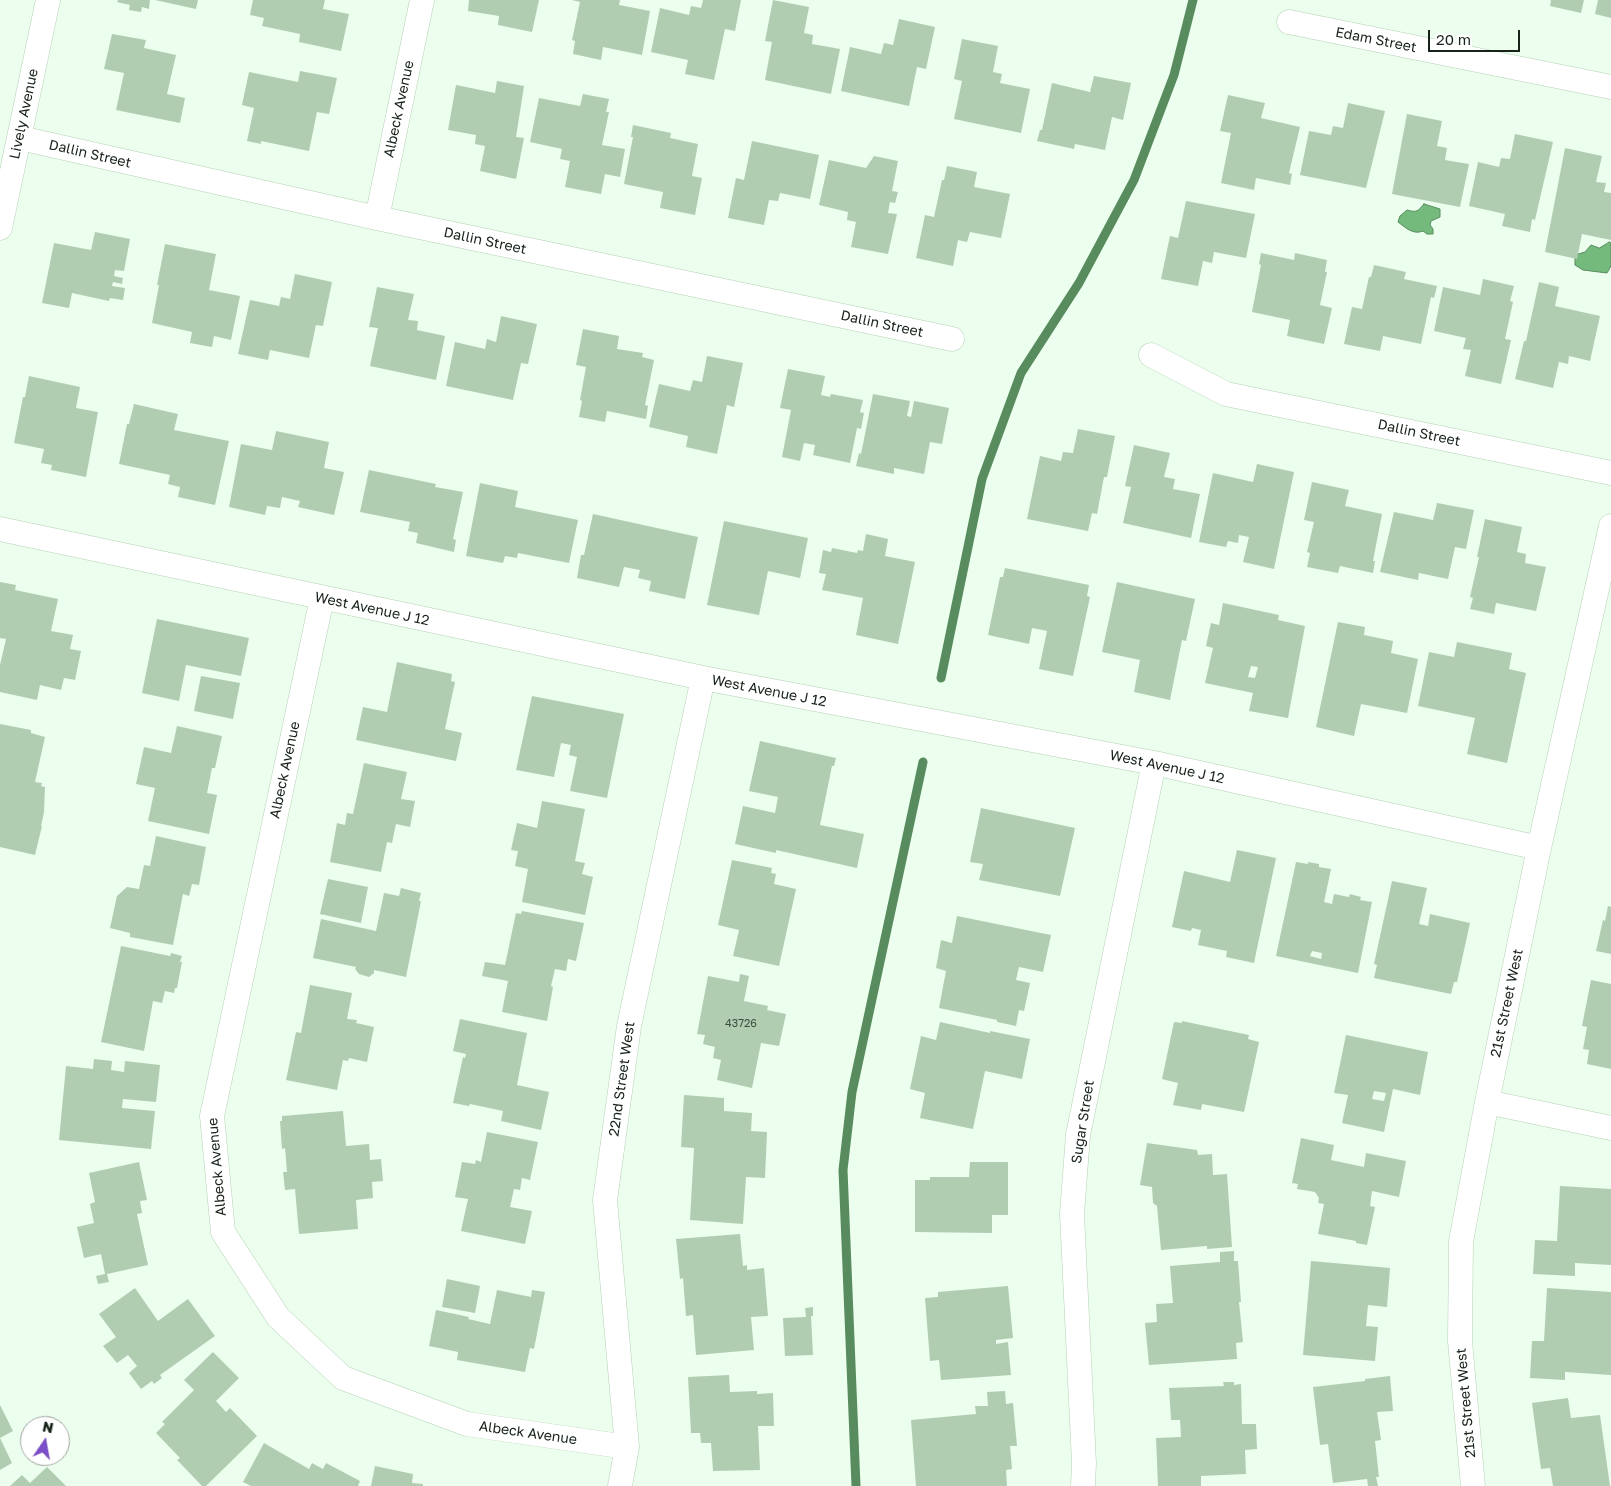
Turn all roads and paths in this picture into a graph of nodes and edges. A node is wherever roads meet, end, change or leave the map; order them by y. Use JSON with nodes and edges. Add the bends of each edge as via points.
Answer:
{"nodes":[{"id":1,"x":48,"y":0,"type":"edge"},
{"id":2,"x":422,"y":0,"type":"edge"},
{"id":3,"x":1289,"y":22,"type":"dead end"},
{"id":4,"x":1611,"y":87,"type":"edge"},
{"id":5,"x":20,"y":138,"type":"junction"},
{"id":6,"x":377,"y":218,"type":"junction"},
{"id":7,"x":0,"y":228,"type":"edge"},
{"id":8,"x":952,"y":339,"type":"dead end"},
{"id":9,"x":1151,"y":355,"type":"dead end"},
{"id":10,"x":1611,"y":473,"type":"edge"},
{"id":11,"x":1611,"y":526,"type":"edge"},
{"id":12,"x":0,"y":529,"type":"edge"},
{"id":13,"x":322,"y":598,"type":"junction"},
{"id":14,"x":703,"y":678,"type":"junction"},
{"id":15,"x":1154,"y":764,"type":"junction"},
{"id":16,"x":1539,"y":848,"type":"junction"},
{"id":17,"x":1487,"y":1102,"type":"junction"},
{"id":18,"x":1611,"y":1128,"type":"edge"},
{"id":19,"x":627,"y":1447,"type":"junction"},
{"id":20,"x":620,"y":1486,"type":"edge"},
{"id":21,"x":1084,"y":1486,"type":"edge"},
{"id":22,"x":1473,"y":1486,"type":"edge"}],
"edges":[{"from":1,"to":5,"type":"street","name":"Lively Avenue"},
{"from":2,"to":6,"type":"street","name":"Albeck Avenue"},
{"from":3,"to":4,"type":"street","name":"Edam Street"},
{"from":5,"to":6,"type":"street","name":"Dallin Street"},
{"from":5,"to":7,"type":"street","name":"Lively Avenue"},
{"from":6,"to":8,"type":"street","name":"Dallin Street"},
{"from":9,"to":10,"type":"street","name":"Dallin Street","via":[[1226,394]]},
{"from":11,"to":16,"type":"street","name":"21st Street West"},
{"from":12,"to":13,"type":"street","name":"West Avenue J 12"},
{"from":13,"to":14,"type":"street","name":"West Avenue J 12"},
{"from":13,"to":19,"type":"street","name":"Albeck Avenue","via":[[212,1116],[223,1232],[278,1317],[343,1378],[467,1424]]},
{"from":14,"to":15,"type":"street","name":"West Avenue J 12"},
{"from":14,"to":19,"type":"street","name":"22nd Street West","via":[[629,1026],[605,1200]]},
{"from":15,"to":16,"type":"street","name":"West Avenue J 12"},
{"from":15,"to":21,"type":"street","name":"Sugar Street","via":[[1078,1135],[1072,1214]]},
{"from":16,"to":17,"type":"street","name":"21st Street West"},
{"from":17,"to":18,"type":"street"},
{"from":17,"to":22,"type":"street","name":"21st Street West","via":[[1462,1241],[1460,1341]]},
{"from":19,"to":20,"type":"street","name":"22nd Street West"}]}
